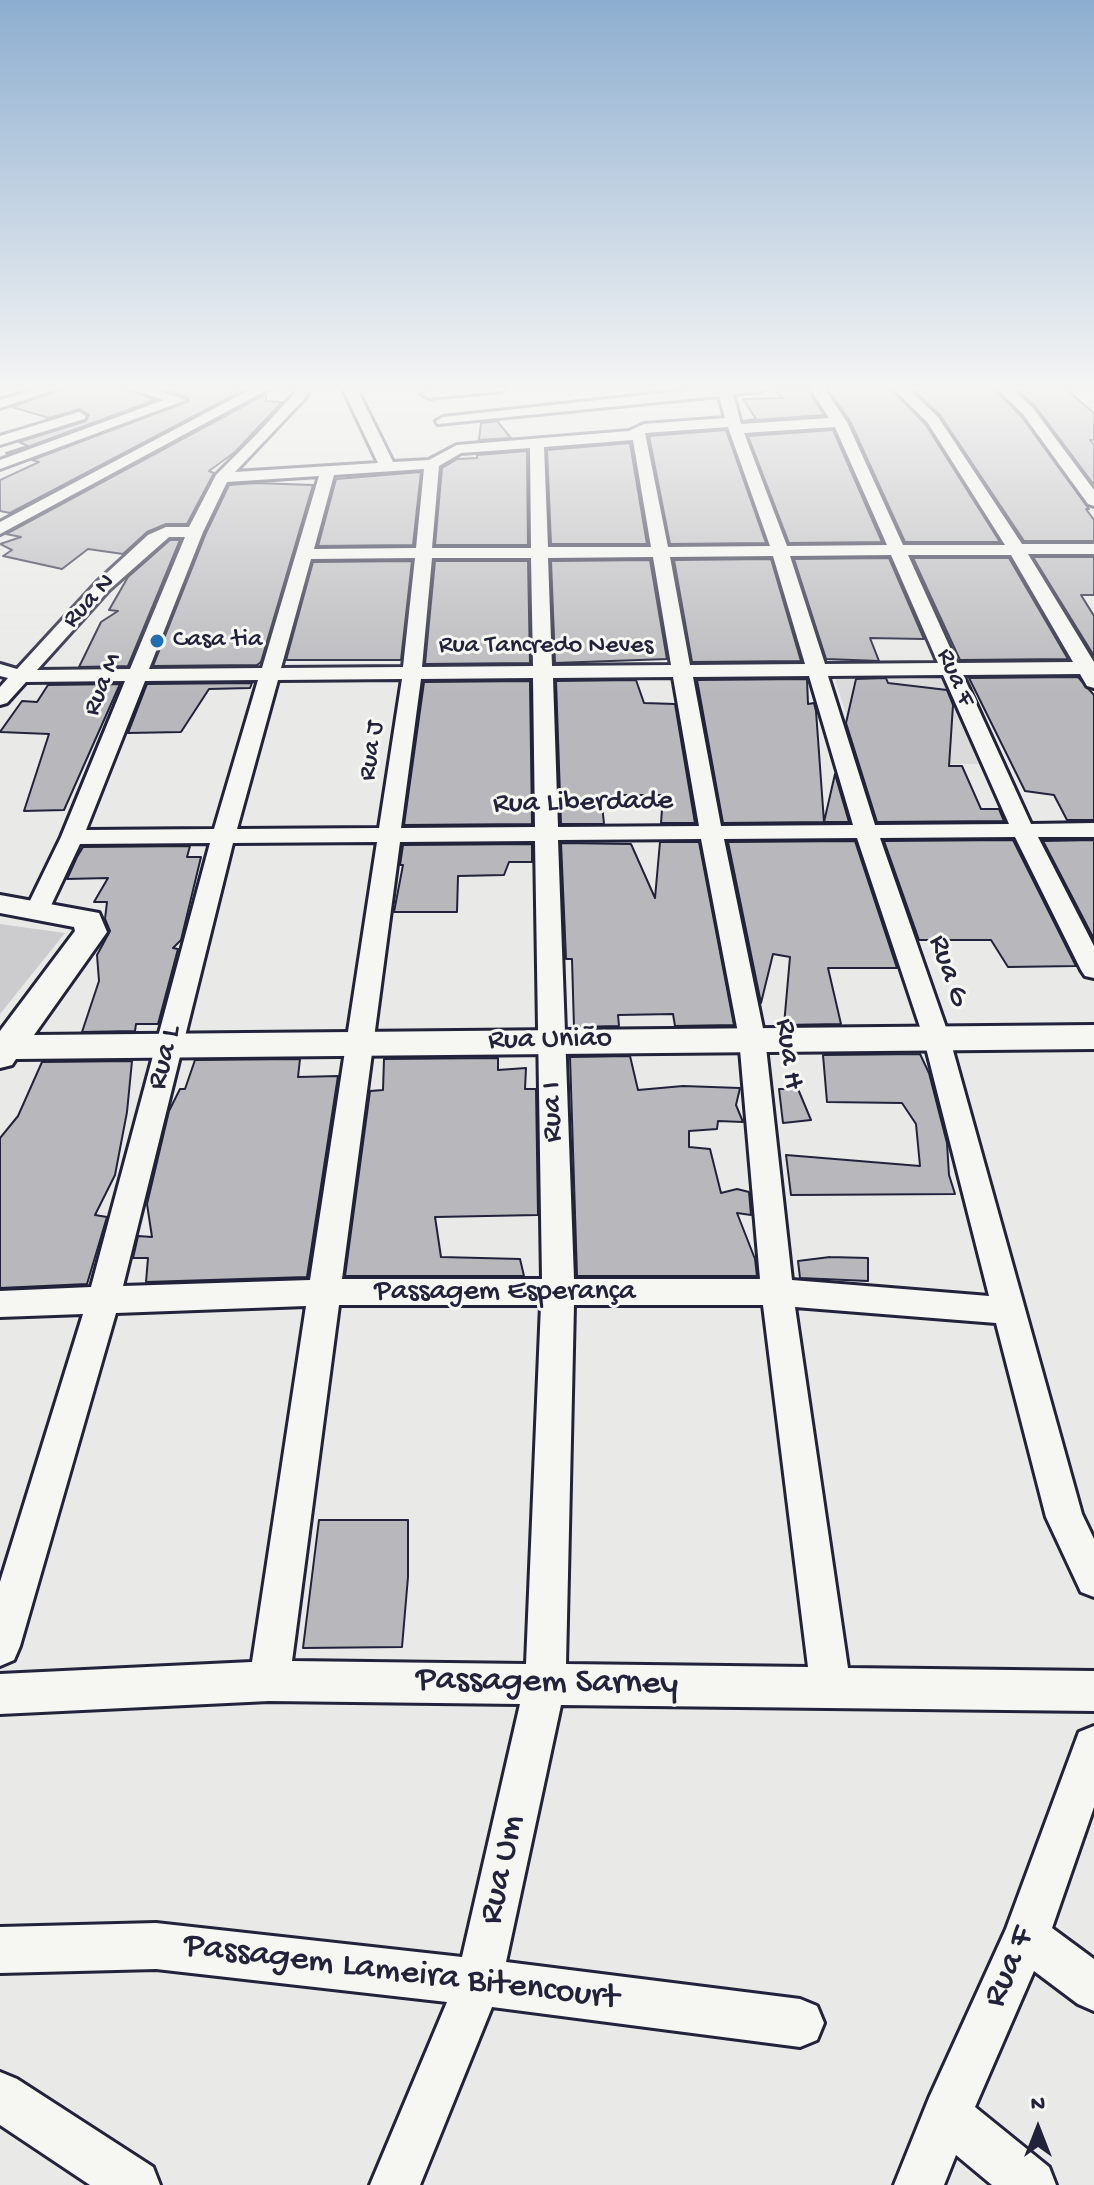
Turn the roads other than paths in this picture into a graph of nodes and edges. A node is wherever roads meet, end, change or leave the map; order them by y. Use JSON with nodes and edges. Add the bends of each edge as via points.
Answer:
{"nodes":[{"id":1,"x":74,"y":489,"type":"edge"},
{"id":2,"x":216,"y":489,"type":"edge"},
{"id":3,"x":323,"y":489,"type":"edge"},
{"id":4,"x":429,"y":489,"type":"edge"},
{"id":5,"x":539,"y":489,"type":"edge"},
{"id":6,"x":649,"y":489,"type":"edge"},
{"id":7,"x":758,"y":489,"type":"edge"},
{"id":8,"x":870,"y":489,"type":"edge"},
{"id":9,"x":977,"y":489,"type":"edge"},
{"id":10,"x":0,"y":529,"type":"edge"},
{"id":11,"x":195,"y":532,"type":"junction"},
{"id":12,"x":896,"y":549,"type":"junction"},
{"id":13,"x":1094,"y":549,"type":"edge"},
{"id":14,"x":780,"y":550,"type":"junction"},
{"id":15,"x":1017,"y":550,"type":"junction"},
{"id":16,"x":660,"y":551,"type":"junction"},
{"id":17,"x":422,"y":552,"type":"junction"},
{"id":18,"x":542,"y":552,"type":"junction"},
{"id":19,"x":304,"y":554,"type":"junction"},
{"id":20,"x":0,"y":670,"type":"edge"},
{"id":21,"x":951,"y":670,"type":"junction"},
{"id":22,"x":815,"y":671,"type":"junction"},
{"id":23,"x":683,"y":672,"type":"junction"},
{"id":24,"x":1091,"y":673,"type":"edge"},
{"id":25,"x":412,"y":674,"type":"junction"},
{"id":26,"x":541,"y":674,"type":"junction"},
{"id":27,"x":136,"y":675,"type":"junction"},
{"id":28,"x":269,"y":675,"type":"junction"},
{"id":29,"x":21,"y":676,"type":"junction"},
{"id":30,"x":0,"y":699,"type":"edge"},
{"id":31,"x":1094,"y":830,"type":"edge"},
{"id":32,"x":711,"y":831,"type":"junction"},
{"id":33,"x":866,"y":831,"type":"junction"},
{"id":34,"x":1023,"y":831,"type":"junction"},
{"id":35,"x":546,"y":834,"type":"junction"},
{"id":36,"x":72,"y":837,"type":"junction"},
{"id":37,"x":223,"y":837,"type":"junction"},
{"id":38,"x":389,"y":837,"type":"junction"},
{"id":39,"x":0,"y":904,"type":"edge"},
{"id":40,"x":37,"y":911,"type":"junction"},
{"id":41,"x":1094,"y":970,"type":"edge"},
{"id":42,"x":936,"y":1036,"type":"junction"},
{"id":43,"x":1094,"y":1037,"type":"edge"},
{"id":44,"x":752,"y":1038,"type":"junction"},
{"id":45,"x":553,"y":1041,"type":"junction"},
{"id":46,"x":170,"y":1044,"type":"junction"},
{"id":47,"x":360,"y":1045,"type":"junction"},
{"id":48,"x":3,"y":1052,"type":"edge"},
{"id":49,"x":325,"y":1292,"type":"junction"},
{"id":50,"x":777,"y":1292,"type":"junction"},
{"id":51,"x":558,"y":1294,"type":"junction"},
{"id":52,"x":104,"y":1299,"type":"junction"},
{"id":53,"x":0,"y":1304,"type":"edge"},
{"id":54,"x":1008,"y":1311,"type":"junction"},
{"id":55,"x":1094,"y":1579,"type":"edge"},
{"id":56,"x":0,"y":1646,"type":"edge"},
{"id":57,"x":269,"y":1681,"type":"junction"},
{"id":58,"x":545,"y":1684,"type":"junction"},
{"id":59,"x":831,"y":1688,"type":"junction"},
{"id":60,"x":1094,"y":1691,"type":"edge"},
{"id":61,"x":0,"y":1694,"type":"edge"},
{"id":62,"x":1094,"y":1747,"type":"edge"},
{"id":63,"x":1026,"y":1937,"type":"junction"},
{"id":64,"x":0,"y":1950,"type":"edge"},
{"id":65,"x":479,"y":1982,"type":"junction"},
{"id":66,"x":1094,"y":1988,"type":"edge"},
{"id":67,"x":800,"y":2023,"type":"dead end"},
{"id":68,"x":0,"y":2096,"type":"edge"},
{"id":69,"x":946,"y":2115,"type":"junction"},
{"id":70,"x":135,"y":2185,"type":"edge"},
{"id":71,"x":395,"y":2185,"type":"edge"},
{"id":72,"x":919,"y":2185,"type":"edge"},
{"id":73,"x":1031,"y":2185,"type":"edge"}],
"edges":[{"from":1,"to":10,"type":"street"},
{"from":2,"to":11,"type":"street","name":"Rua M"},
{"from":3,"to":19,"type":"street","name":"Rua L"},
{"from":4,"to":17,"type":"street","name":"Rua J"},
{"from":5,"to":18,"type":"street","name":"Rua I"},
{"from":6,"to":16,"type":"street","name":"Rua H"},
{"from":7,"to":14,"type":"street","name":"Rua G"},
{"from":8,"to":12,"type":"street","name":"Rua F"},
{"from":9,"to":15,"type":"street"},
{"from":11,"to":27,"type":"street","name":"Rua M"},
{"from":11,"to":29,"type":"street","name":"Rua N","via":[[166,532],[154,539]]},
{"from":12,"to":14,"type":"street"},
{"from":12,"to":15,"type":"street"},
{"from":12,"to":21,"type":"street","name":"Rua F"},
{"from":13,"to":15,"type":"street"},
{"from":14,"to":16,"type":"street"},
{"from":14,"to":22,"type":"street","name":"Rua G"},
{"from":15,"to":24,"type":"street"},
{"from":16,"to":18,"type":"street"},
{"from":16,"to":23,"type":"street","name":"Rua H"},
{"from":17,"to":18,"type":"street"},
{"from":17,"to":19,"type":"street"},
{"from":17,"to":25,"type":"street","name":"Rua J"},
{"from":18,"to":26,"type":"street","name":"Rua I"},
{"from":19,"to":28,"type":"street","name":"Rua L"},
{"from":20,"to":29,"type":"street","name":"Rua Tancredo Neves"},
{"from":21,"to":22,"type":"street","name":"Rua Tancredo Neves"},
{"from":21,"to":24,"type":"street","name":"Rua Tancredo Neves"},
{"from":21,"to":34,"type":"street","name":"Rua F"},
{"from":22,"to":23,"type":"street","name":"Rua Tancredo Neves"},
{"from":22,"to":33,"type":"street","name":"Rua G"},
{"from":23,"to":26,"type":"street","name":"Rua Tancredo Neves"},
{"from":23,"to":32,"type":"street","name":"Rua H"},
{"from":25,"to":26,"type":"street","name":"Rua Tancredo Neves"},
{"from":25,"to":28,"type":"street","name":"Rua Tancredo Neves"},
{"from":25,"to":38,"type":"street","name":"Rua J"},
{"from":26,"to":35,"type":"street","name":"Rua I"},
{"from":27,"to":28,"type":"street","name":"Rua Tancredo Neves"},
{"from":27,"to":29,"type":"street","name":"Rua Tancredo Neves"},
{"from":27,"to":36,"type":"street","name":"Rua M"},
{"from":28,"to":37,"type":"street","name":"Rua L"},
{"from":29,"to":30,"type":"street","name":"Rua N"},
{"from":31,"to":34,"type":"street","name":"Rua Liberdade"},
{"from":32,"to":33,"type":"street","name":"Rua Liberdade"},
{"from":32,"to":35,"type":"street","name":"Rua Liberdade"},
{"from":32,"to":44,"type":"street","name":"Rua H"},
{"from":33,"to":34,"type":"street","name":"Rua Liberdade"},
{"from":33,"to":42,"type":"street","name":"Rua G"},
{"from":34,"to":41,"type":"street","name":"Rua F"},
{"from":35,"to":38,"type":"street","name":"Rua Liberdade"},
{"from":35,"to":45,"type":"street","name":"Rua I"},
{"from":36,"to":37,"type":"street","name":"Rua Liberdade"},
{"from":36,"to":40,"type":"street","name":"Rua M"},
{"from":37,"to":38,"type":"street","name":"Rua Liberdade"},
{"from":37,"to":46,"type":"street","name":"Rua L"},
{"from":38,"to":47,"type":"street","name":"Rua J"},
{"from":39,"to":40,"type":"main road"},
{"from":40,"to":48,"type":"main road","via":[[89,922],[91,932]]},
{"from":42,"to":43,"type":"main road","name":"Rua União"},
{"from":42,"to":44,"type":"main road","name":"Rua União"},
{"from":42,"to":54,"type":"street","name":"Rua G"},
{"from":44,"to":45,"type":"main road","name":"Rua União"},
{"from":44,"to":50,"type":"street","name":"Rua H"},
{"from":45,"to":47,"type":"main road","name":"Rua União"},
{"from":45,"to":51,"type":"street","name":"Rua I"},
{"from":46,"to":47,"type":"main road","name":"Rua União"},
{"from":46,"to":48,"type":"main road","name":"Rua União"},
{"from":46,"to":52,"type":"street","name":"Rua L"},
{"from":47,"to":49,"type":"street"},
{"from":49,"to":51,"type":"street","name":"Passagem Esperança"},
{"from":49,"to":52,"type":"street","name":"Passagem Esperança"},
{"from":49,"to":57,"type":"street"},
{"from":50,"to":51,"type":"street","name":"Passagem Esperança"},
{"from":50,"to":54,"type":"street","name":"Passagem Esperança"},
{"from":50,"to":59,"type":"street","name":"Rua H"},
{"from":51,"to":58,"type":"street","name":"Rua I"},
{"from":52,"to":53,"type":"street","name":"Passagem Esperança"},
{"from":52,"to":56,"type":"street","name":"Rua L"},
{"from":54,"to":55,"type":"street","name":"Rua G","via":[[1064,1517]]},
{"from":57,"to":58,"type":"street","name":"Passagem Sarney"},
{"from":57,"to":61,"type":"street","name":"Passagem Sarney"},
{"from":58,"to":59,"type":"street","name":"Passagem Sarney"},
{"from":58,"to":65,"type":"street","name":"Rua Um"},
{"from":59,"to":60,"type":"street","name":"Passagem Sarney"},
{"from":62,"to":63,"type":"street","name":"Rua F"},
{"from":63,"to":66,"type":"street"},
{"from":63,"to":69,"type":"street","name":"Rua F"},
{"from":64,"to":65,"type":"street","name":"Passagem Lameira Bitencourt","via":[[156,1946]]},
{"from":65,"to":67,"type":"street","name":"Passagem Lameira Bitencourt"},
{"from":65,"to":71,"type":"street","name":"Rua Um"},
{"from":68,"to":70,"type":"street"},
{"from":69,"to":72,"type":"street","name":"Rua F"},
{"from":69,"to":73,"type":"street"}]}
